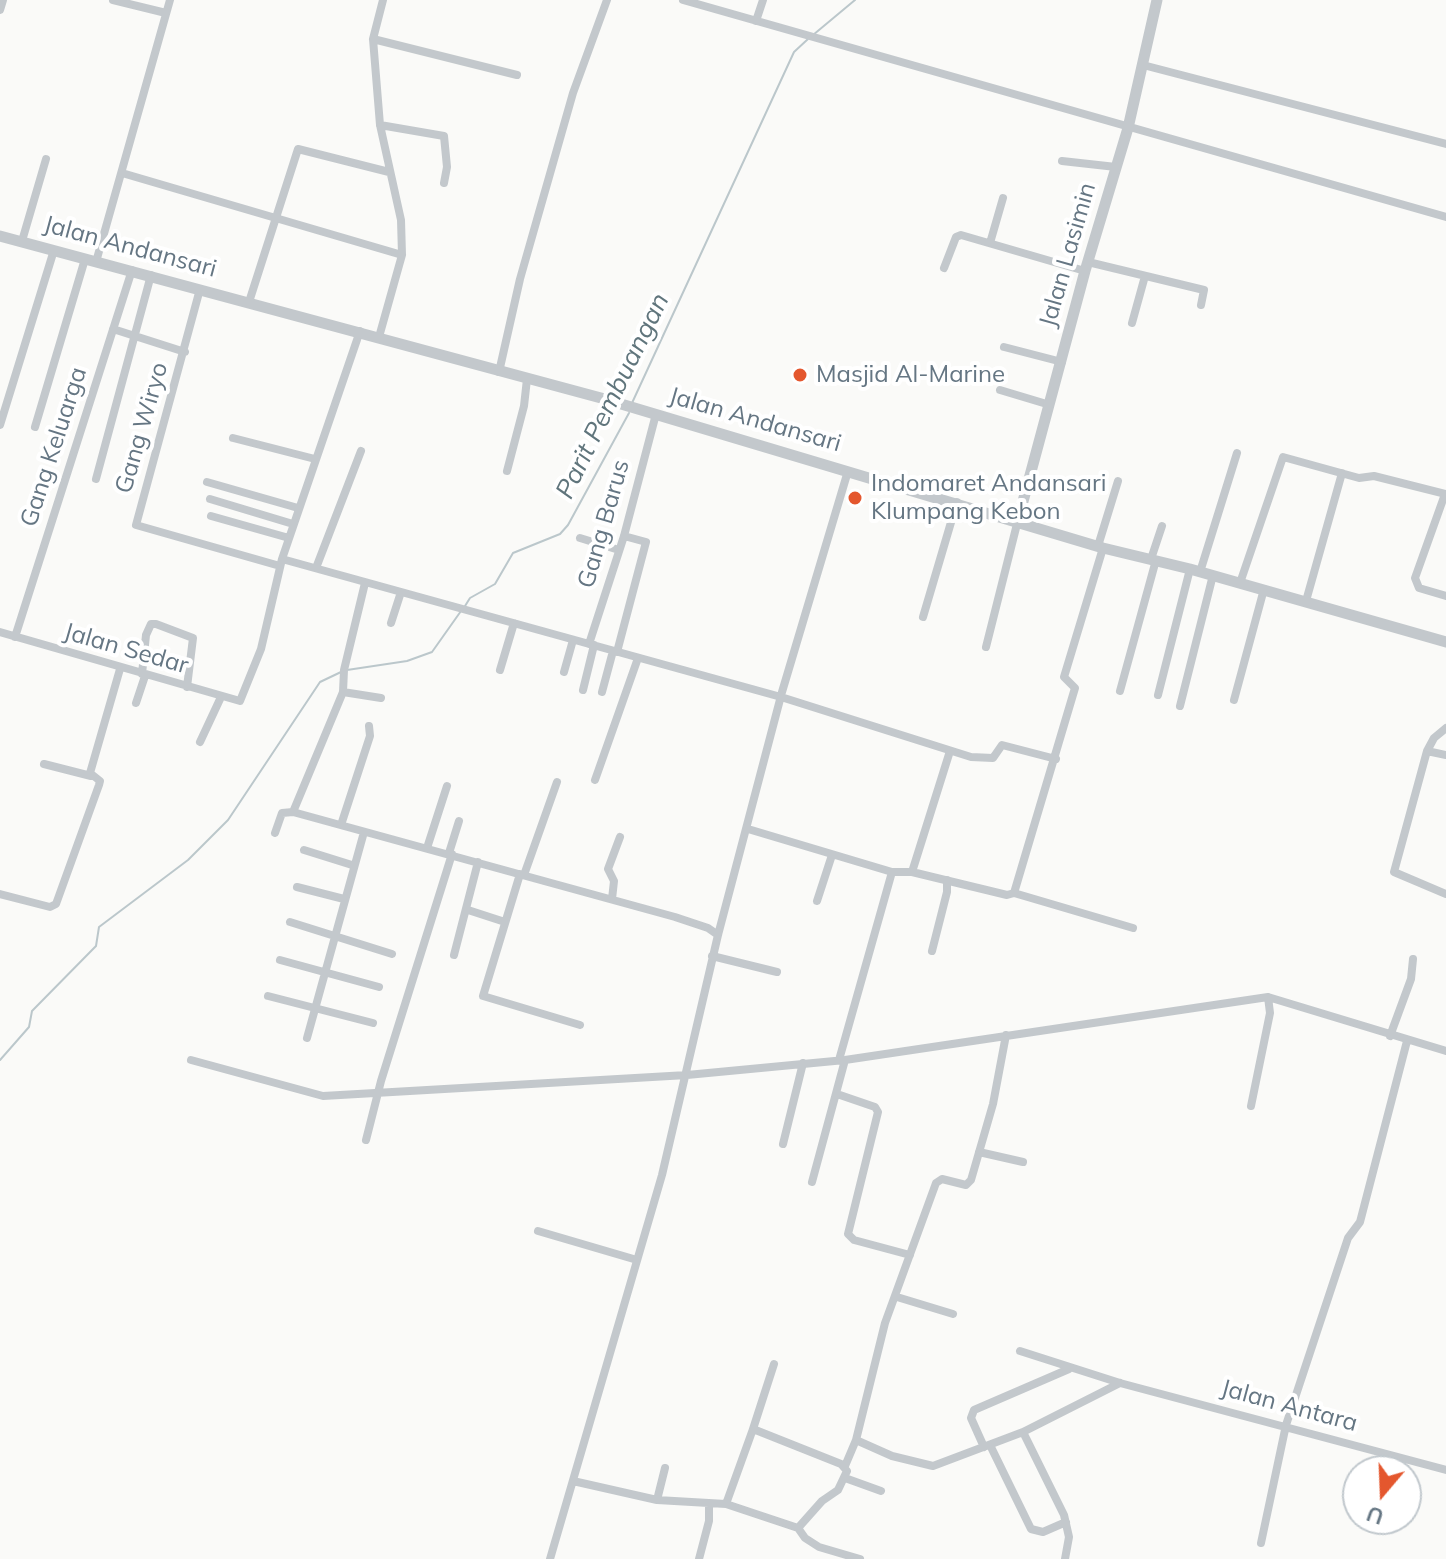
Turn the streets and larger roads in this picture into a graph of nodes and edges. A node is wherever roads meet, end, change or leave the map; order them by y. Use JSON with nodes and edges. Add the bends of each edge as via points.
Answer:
{"nodes":[{"id":1,"x":3,"y":0,"type":"edge"},
{"id":2,"x":113,"y":0,"type":"edge"},
{"id":3,"x":170,"y":0,"type":"edge"},
{"id":4,"x":383,"y":0,"type":"edge"},
{"id":5,"x":607,"y":0,"type":"edge"},
{"id":6,"x":683,"y":0,"type":"edge"},
{"id":7,"x":763,"y":0,"type":"edge"},
{"id":8,"x":1157,"y":0,"type":"edge"},
{"id":9,"x":0,"y":10,"type":"edge"},
{"id":10,"x":166,"y":13,"type":"junction"},
{"id":11,"x":756,"y":21,"type":"junction"},
{"id":12,"x":373,"y":39,"type":"junction"},
{"id":13,"x":1143,"y":65,"type":"junction"},
{"id":14,"x":517,"y":75,"type":"dead end"},
{"id":15,"x":380,"y":125,"type":"junction"},
{"id":16,"x":1128,"y":128,"type":"junction"},
{"id":17,"x":1446,"y":144,"type":"edge"},
{"id":18,"x":46,"y":159,"type":"dead end"},
{"id":19,"x":1062,"y":161,"type":"dead end"},
{"id":20,"x":1116,"y":167,"type":"junction"},
{"id":21,"x":389,"y":172,"type":"junction"},
{"id":22,"x":122,"y":173,"type":"junction"},
{"id":23,"x":444,"y":183,"type":"dead end"},
{"id":24,"x":1003,"y":198,"type":"dead end"},
{"id":25,"x":1446,"y":217,"type":"edge"},
{"id":26,"x":277,"y":220,"type":"junction"},
{"id":27,"x":0,"y":236,"type":"edge"},
{"id":28,"x":22,"y":241,"type":"junction"},
{"id":29,"x":990,"y":243,"type":"junction"},
{"id":30,"x":54,"y":250,"type":"junction"},
{"id":31,"x":402,"y":255,"type":"junction"},
{"id":32,"x":91,"y":261,"type":"junction"},
{"id":33,"x":1087,"y":267,"type":"junction"},
{"id":34,"x":944,"y":268,"type":"dead end"},
{"id":35,"x":132,"y":270,"type":"junction"},
{"id":36,"x":151,"y":275,"type":"junction"},
{"id":37,"x":1145,"y":276,"type":"junction"},
{"id":38,"x":200,"y":289,"type":"junction"},
{"id":39,"x":249,"y":302,"type":"junction"},
{"id":40,"x":1201,"y":305,"type":"dead end"},
{"id":41,"x":1132,"y":323,"type":"dead end"},
{"id":42,"x":113,"y":329,"type":"junction"},
{"id":43,"x":360,"y":331,"type":"junction"},
{"id":44,"x":137,"y":337,"type":"junction"},
{"id":45,"x":379,"y":337,"type":"junction"},
{"id":46,"x":1004,"y":347,"type":"dead end"},
{"id":47,"x":185,"y":352,"type":"junction"},
{"id":48,"x":1062,"y":362,"type":"junction"},
{"id":49,"x":499,"y":372,"type":"junction"},
{"id":50,"x":527,"y":379,"type":"junction"},
{"id":51,"x":1000,"y":390,"type":"dead end"},
{"id":52,"x":1050,"y":405,"type":"junction"},
{"id":53,"x":2,"y":408,"type":"edge"},
{"id":54,"x":656,"y":414,"type":"junction"},
{"id":55,"x":0,"y":425,"type":"edge"},
{"id":56,"x":35,"y":427,"type":"dead end"},
{"id":57,"x":233,"y":438,"type":"dead end"},
{"id":58,"x":361,"y":451,"type":"dead end"},
{"id":59,"x":1237,"y":453,"type":"dead end"},
{"id":60,"x":315,"y":459,"type":"junction"},
{"id":61,"x":507,"y":471,"type":"dead end"},
{"id":62,"x":848,"y":471,"type":"junction"},
{"id":63,"x":1342,"y":473,"type":"junction"},
{"id":64,"x":96,"y":479,"type":"dead end"},
{"id":65,"x":1118,"y":481,"type":"dead end"},
{"id":66,"x":207,"y":482,"type":"dead end"},
{"id":67,"x":1446,"y":494,"type":"edge"},
{"id":68,"x":210,"y":499,"type":"dead end"},
{"id":69,"x":957,"y":502,"type":"junction"},
{"id":70,"x":298,"y":508,"type":"junction"},
{"id":71,"x":211,"y":516,"type":"dead end"},
{"id":72,"x":1018,"y":520,"type":"junction"},
{"id":73,"x":293,"y":524,"type":"junction"},
{"id":74,"x":1162,"y":526,"type":"dead end"},
{"id":75,"x":624,"y":536,"type":"junction"},
{"id":76,"x":289,"y":538,"type":"junction"},
{"id":77,"x":580,"y":538,"type":"dead end"},
{"id":78,"x":1100,"y":547,"type":"junction"},
{"id":79,"x":619,"y":550,"type":"junction"},
{"id":80,"x":1154,"y":560,"type":"junction"},
{"id":81,"x":281,"y":562,"type":"junction"},
{"id":82,"x":316,"y":568,"type":"junction"},
{"id":83,"x":1195,"y":570,"type":"junction"},
{"id":84,"x":1213,"y":575,"type":"junction"},
{"id":85,"x":365,"y":583,"type":"junction"},
{"id":86,"x":1240,"y":583,"type":"junction"},
{"id":87,"x":1264,"y":589,"type":"junction"},
{"id":88,"x":401,"y":592,"type":"junction"},
{"id":89,"x":1446,"y":596,"type":"edge"},
{"id":90,"x":1306,"y":601,"type":"junction"},
{"id":91,"x":923,"y":617,"type":"dead end"},
{"id":92,"x":391,"y":623,"type":"dead end"},
{"id":93,"x":514,"y":623,"type":"junction"},
{"id":94,"x":0,"y":632,"type":"edge"},
{"id":95,"x":15,"y":637,"type":"junction"},
{"id":96,"x":573,"y":640,"type":"junction"},
{"id":97,"x":1446,"y":642,"type":"edge"},
{"id":98,"x":591,"y":645,"type":"junction"},
{"id":99,"x":986,"y":647,"type":"dead end"},
{"id":100,"x":615,"y":651,"type":"junction"},
{"id":101,"x":638,"y":658,"type":"junction"},
{"id":102,"x":120,"y":669,"type":"junction"},
{"id":103,"x":500,"y":670,"type":"dead end"},
{"id":104,"x":564,"y":672,"type":"dead end"},
{"id":105,"x":144,"y":675,"type":"junction"},
{"id":106,"x":187,"y":687,"type":"junction"},
{"id":107,"x":583,"y":690,"type":"dead end"},
{"id":108,"x":1120,"y":691,"type":"dead end"},
{"id":109,"x":343,"y":692,"type":"junction"},
{"id":110,"x":602,"y":692,"type":"dead end"},
{"id":111,"x":1158,"y":695,"type":"dead end"},
{"id":112,"x":221,"y":697,"type":"junction"},
{"id":113,"x":781,"y":697,"type":"junction"},
{"id":114,"x":381,"y":698,"type":"dead end"},
{"id":115,"x":1234,"y":700,"type":"dead end"},
{"id":116,"x":136,"y":703,"type":"dead end"},
{"id":117,"x":1180,"y":706,"type":"dead end"},
{"id":118,"x":369,"y":726,"type":"dead end"},
{"id":119,"x":1446,"y":728,"type":"edge"},
{"id":120,"x":200,"y":742,"type":"dead end"},
{"id":121,"x":950,"y":751,"type":"junction"},
{"id":122,"x":1427,"y":751,"type":"junction"},
{"id":123,"x":1446,"y":755,"type":"edge"},
{"id":124,"x":1056,"y":759,"type":"junction"},
{"id":125,"x":44,"y":764,"type":"dead end"},
{"id":126,"x":91,"y":776,"type":"junction"},
{"id":127,"x":595,"y":780,"type":"dead end"},
{"id":128,"x":557,"y":782,"type":"dead end"},
{"id":129,"x":447,"y":786,"type":"dead end"},
{"id":130,"x":293,"y":812,"type":"junction"},
{"id":131,"x":459,"y":821,"type":"dead end"},
{"id":132,"x":341,"y":825,"type":"junction"},
{"id":133,"x":748,"y":829,"type":"junction"},
{"id":134,"x":364,"y":832,"type":"junction"},
{"id":135,"x":275,"y":833,"type":"dead end"},
{"id":136,"x":620,"y":837,"type":"dead end"},
{"id":137,"x":427,"y":848,"type":"junction"},
{"id":138,"x":304,"y":850,"type":"dead end"},
{"id":139,"x":450,"y":854,"type":"junction"},
{"id":140,"x":832,"y":855,"type":"junction"},
{"id":141,"x":478,"y":862,"type":"junction"},
{"id":142,"x":352,"y":865,"type":"junction"},
{"id":143,"x":892,"y":872,"type":"junction"},
{"id":144,"x":912,"y":872,"type":"junction"},
{"id":145,"x":522,"y":874,"type":"junction"},
{"id":146,"x":947,"y":880,"type":"junction"},
{"id":147,"x":297,"y":887,"type":"dead end"},
{"id":148,"x":1014,"y":893,"type":"junction"},
{"id":149,"x":0,"y":894,"type":"edge"},
{"id":150,"x":1446,"y":894,"type":"edge"},
{"id":151,"x":344,"y":899,"type":"junction"},
{"id":152,"x":612,"y":899,"type":"junction"},
{"id":153,"x":817,"y":901,"type":"dead end"},
{"id":154,"x":468,"y":910,"type":"junction"},
{"id":155,"x":290,"y":922,"type":"dead end"},
{"id":156,"x":505,"y":922,"type":"junction"},
{"id":157,"x":1133,"y":928,"type":"dead end"},
{"id":158,"x":718,"y":935,"type":"junction"},
{"id":159,"x":335,"y":936,"type":"junction"},
{"id":160,"x":932,"y":951,"type":"dead end"},
{"id":161,"x":392,"y":954,"type":"dead end"},
{"id":162,"x":454,"y":955,"type":"dead end"},
{"id":163,"x":712,"y":956,"type":"junction"},
{"id":164,"x":1413,"y":959,"type":"dead end"},
{"id":165,"x":280,"y":960,"type":"dead end"},
{"id":166,"x":326,"y":971,"type":"junction"},
{"id":167,"x":777,"y":972,"type":"dead end"},
{"id":168,"x":379,"y":987,"type":"dead end"},
{"id":169,"x":268,"y":996,"type":"dead end"},
{"id":170,"x":1268,"y":997,"type":"junction"},
{"id":171,"x":317,"y":1007,"type":"junction"},
{"id":172,"x":373,"y":1023,"type":"dead end"},
{"id":173,"x":580,"y":1025,"type":"dead end"},
{"id":174,"x":1006,"y":1035,"type":"junction"},
{"id":175,"x":1390,"y":1036,"type":"junction"},
{"id":176,"x":307,"y":1038,"type":"dead end"},
{"id":177,"x":1407,"y":1041,"type":"junction"},
{"id":178,"x":1446,"y":1051,"type":"edge"},
{"id":179,"x":191,"y":1060,"type":"dead end"},
{"id":180,"x":842,"y":1060,"type":"junction"},
{"id":181,"x":803,"y":1063,"type":"junction"},
{"id":182,"x":687,"y":1075,"type":"junction"},
{"id":183,"x":379,"y":1086,"type":"junction"},
{"id":184,"x":837,"y":1094,"type":"junction"},
{"id":185,"x":1251,"y":1106,"type":"dead end"},
{"id":186,"x":366,"y":1140,"type":"dead end"},
{"id":187,"x":783,"y":1144,"type":"dead end"},
{"id":188,"x":979,"y":1152,"type":"junction"},
{"id":189,"x":1023,"y":1162,"type":"dead end"},
{"id":190,"x":812,"y":1182,"type":"dead end"},
{"id":191,"x":538,"y":1231,"type":"dead end"},
{"id":192,"x":910,"y":1255,"type":"junction"},
{"id":193,"x":637,"y":1260,"type":"junction"},
{"id":194,"x":897,"y":1297,"type":"junction"},
{"id":195,"x":953,"y":1314,"type":"dead end"},
{"id":196,"x":1020,"y":1351,"type":"dead end"},
{"id":197,"x":774,"y":1364,"type":"dead end"},
{"id":198,"x":1069,"y":1369,"type":"junction"},
{"id":199,"x":1120,"y":1383,"type":"junction"},
{"id":200,"x":1286,"y":1425,"type":"junction"},
{"id":201,"x":753,"y":1429,"type":"junction"},
{"id":202,"x":1023,"y":1432,"type":"junction"},
{"id":203,"x":856,"y":1440,"type":"junction"},
{"id":204,"x":987,"y":1446,"type":"junction"},
{"id":205,"x":845,"y":1466,"type":"junction"},
{"id":206,"x":665,"y":1468,"type":"dead end"},
{"id":207,"x":1446,"y":1470,"type":"edge"},
{"id":208,"x":845,"y":1478,"type":"junction"},
{"id":209,"x":573,"y":1481,"type":"junction"},
{"id":210,"x":881,"y":1491,"type":"dead end"},
{"id":211,"x":657,"y":1500,"type":"junction"},
{"id":212,"x":709,"y":1504,"type":"junction"},
{"id":213,"x":726,"y":1504,"type":"junction"},
{"id":214,"x":1066,"y":1522,"type":"junction"},
{"id":215,"x":798,"y":1528,"type":"junction"},
{"id":216,"x":1261,"y":1543,"type":"dead end"},
{"id":217,"x":550,"y":1559,"type":"edge"},
{"id":218,"x":699,"y":1559,"type":"edge"},
{"id":219,"x":860,"y":1559,"type":"edge"},
{"id":220,"x":1065,"y":1559,"type":"edge"}],
"edges":[{"from":1,"to":9,"type":"street"},
{"from":2,"to":10,"type":"street"},
{"from":3,"to":10,"type":"street"},
{"from":4,"to":12,"type":"street"},
{"from":5,"to":49,"type":"street","via":[[566,117]]},
{"from":6,"to":11,"type":"street"},
{"from":7,"to":11,"type":"street"},
{"from":8,"to":13,"type":"street","name":"Jalan Lasimin"},
{"from":10,"to":22,"type":"street"},
{"from":11,"to":16,"type":"street"},
{"from":12,"to":14,"type":"street"},
{"from":12,"to":15,"type":"street"},
{"from":13,"to":16,"type":"street","name":"Jalan Lasimin"},
{"from":13,"to":17,"type":"street"},
{"from":15,"to":21,"type":"street"},
{"from":15,"to":23,"type":"street","via":[[444,136]]},
{"from":16,"to":20,"type":"street","name":"Jalan Lasimin"},
{"from":16,"to":25,"type":"street"},
{"from":18,"to":28,"type":"street"},
{"from":19,"to":20,"type":"street"},
{"from":20,"to":33,"type":"street","name":"Jalan Lasimin"},
{"from":21,"to":26,"type":"street","via":[[302,148]]},
{"from":21,"to":31,"type":"street","via":[[401,220]]},
{"from":22,"to":26,"type":"street"},
{"from":22,"to":32,"type":"street"},
{"from":24,"to":29,"type":"street"},
{"from":26,"to":31,"type":"street"},
{"from":26,"to":39,"type":"street"},
{"from":27,"to":28,"type":"street","name":"Jalan Andansari"},
{"from":28,"to":30,"type":"street","name":"Jalan Andansari"},
{"from":29,"to":33,"type":"street"},
{"from":29,"to":34,"type":"street","via":[[956,237]]},
{"from":30,"to":32,"type":"street","name":"Jalan Andansari"},
{"from":30,"to":53,"type":"street"},
{"from":31,"to":45,"type":"street"},
{"from":32,"to":35,"type":"street","name":"Jalan Andansari"},
{"from":32,"to":56,"type":"street"},
{"from":33,"to":37,"type":"street"},
{"from":33,"to":48,"type":"street","name":"Jalan Lasimin"},
{"from":35,"to":36,"type":"street","name":"Jalan Andansari"},
{"from":35,"to":42,"type":"street","name":"Gang Keluarga"},
{"from":36,"to":38,"type":"street","name":"Jalan Andansari"},
{"from":36,"to":44,"type":"street"},
{"from":37,"to":40,"type":"street","via":[[1204,290]]},
{"from":37,"to":41,"type":"street"},
{"from":38,"to":39,"type":"street","name":"Jalan Andansari"},
{"from":38,"to":47,"type":"street","name":"Gang Wiryo"},
{"from":39,"to":43,"type":"street","name":"Jalan Andansari"},
{"from":42,"to":44,"type":"street"},
{"from":42,"to":95,"type":"street","name":"Gang Keluarga"},
{"from":43,"to":45,"type":"street","name":"Jalan Andansari"},
{"from":43,"to":60,"type":"street"},
{"from":44,"to":47,"type":"street"},
{"from":44,"to":64,"type":"street"},
{"from":45,"to":49,"type":"street","name":"Jalan Andansari"},
{"from":46,"to":48,"type":"street"},
{"from":47,"to":81,"type":"street","name":"Gang Wiryo","via":[[136,525]]},
{"from":48,"to":52,"type":"street","name":"Jalan Lasimin"},
{"from":49,"to":50,"type":"street","name":"Jalan Andansari"},
{"from":50,"to":54,"type":"street","name":"Jalan Andansari"},
{"from":50,"to":61,"type":"street"},
{"from":51,"to":52,"type":"street"},
{"from":52,"to":72,"type":"street","name":"Jalan Lasimin"},
{"from":53,"to":55,"type":"street"},
{"from":54,"to":62,"type":"street","name":"Jalan Andansari"},
{"from":54,"to":75,"type":"street","name":"Gang Barus"},
{"from":57,"to":60,"type":"street"},
{"from":58,"to":82,"type":"street"},
{"from":59,"to":83,"type":"street"},
{"from":60,"to":70,"type":"street"},
{"from":62,"to":69,"type":"street","name":"Jalan Andansari"},
{"from":62,"to":113,"type":"street"},
{"from":63,"to":67,"type":"street"},
{"from":63,"to":86,"type":"street","via":[[1291,457],[1278,461]]},
{"from":63,"to":90,"type":"street"},
{"from":65,"to":78,"type":"street"},
{"from":66,"to":70,"type":"street"},
{"from":67,"to":89,"type":"street","via":[[1415,578],[1419,588]]},
{"from":68,"to":73,"type":"street"},
{"from":69,"to":72,"type":"street","name":"Jalan Andansari"},
{"from":69,"to":91,"type":"street"},
{"from":70,"to":73,"type":"street"},
{"from":71,"to":76,"type":"street"},
{"from":72,"to":78,"type":"street","name":"Jalan Andansari"},
{"from":72,"to":99,"type":"street"},
{"from":73,"to":76,"type":"street"},
{"from":74,"to":80,"type":"street"},
{"from":75,"to":79,"type":"street","name":"Gang Barus"},
{"from":75,"to":100,"type":"street","via":[[646,542]]},
{"from":76,"to":81,"type":"street"},
{"from":77,"to":79,"type":"street"},
{"from":78,"to":80,"type":"street","name":"Jalan Andansari"},
{"from":78,"to":124,"type":"street","via":[[1064,677],[1075,688]]},
{"from":79,"to":98,"type":"street","name":"Gang Barus"},
{"from":80,"to":83,"type":"street","name":"Jalan Andansari"},
{"from":80,"to":108,"type":"street"},
{"from":81,"to":82,"type":"street"},
{"from":81,"to":112,"type":"street","name":"Jalan Sedar","via":[[261,649],[240,701]]},
{"from":82,"to":85,"type":"street"},
{"from":83,"to":84,"type":"street","name":"Jalan Andansari"},
{"from":83,"to":111,"type":"street"},
{"from":84,"to":86,"type":"street","name":"Jalan Andansari"},
{"from":84,"to":117,"type":"street"},
{"from":85,"to":88,"type":"street"},
{"from":85,"to":109,"type":"street"},
{"from":86,"to":87,"type":"street","name":"Jalan Andansari"},
{"from":87,"to":90,"type":"street","name":"Jalan Andansari"},
{"from":87,"to":115,"type":"street"},
{"from":88,"to":92,"type":"street"},
{"from":88,"to":93,"type":"street"},
{"from":90,"to":97,"type":"street","name":"Jalan Andansari"},
{"from":93,"to":96,"type":"street"},
{"from":93,"to":103,"type":"street"},
{"from":94,"to":95,"type":"street","name":"Jalan Sedar"},
{"from":95,"to":102,"type":"street","name":"Jalan Sedar"},
{"from":96,"to":98,"type":"street"},
{"from":96,"to":104,"type":"street"},
{"from":98,"to":100,"type":"street"},
{"from":98,"to":107,"type":"street","name":"Gang Barus"},
{"from":100,"to":101,"type":"street"},
{"from":100,"to":110,"type":"street"},
{"from":101,"to":113,"type":"street"},
{"from":101,"to":127,"type":"street"},
{"from":102,"to":105,"type":"street","name":"Jalan Sedar"},
{"from":102,"to":126,"type":"street"},
{"from":105,"to":106,"type":"street","name":"Jalan Sedar"},
{"from":105,"to":106,"type":"street","via":[[146,635],[156,624],[193,638]]},
{"from":105,"to":116,"type":"street"},
{"from":106,"to":112,"type":"street","name":"Jalan Sedar"},
{"from":109,"to":114,"type":"street"},
{"from":109,"to":130,"type":"street"},
{"from":112,"to":120,"type":"street"},
{"from":113,"to":121,"type":"street"},
{"from":113,"to":133,"type":"street"},
{"from":118,"to":132,"type":"street"},
{"from":119,"to":122,"type":"street"},
{"from":121,"to":124,"type":"street","via":[[989,758],[1002,745]]},
{"from":121,"to":144,"type":"street"},
{"from":122,"to":123,"type":"street"},
{"from":122,"to":150,"type":"street","via":[[1394,872]]},
{"from":124,"to":148,"type":"street"},
{"from":125,"to":126,"type":"street"},
{"from":126,"to":149,"type":"street","via":[[99,785],[54,907]]},
{"from":128,"to":145,"type":"street"},
{"from":129,"to":137,"type":"street"},
{"from":130,"to":132,"type":"street"},
{"from":130,"to":135,"type":"street","via":[[282,813]]},
{"from":131,"to":139,"type":"street"},
{"from":132,"to":134,"type":"street"},
{"from":133,"to":140,"type":"street"},
{"from":133,"to":158,"type":"street"},
{"from":134,"to":137,"type":"street"},
{"from":134,"to":142,"type":"street"},
{"from":136,"to":152,"type":"street","via":[[608,869],[614,881]]},
{"from":137,"to":139,"type":"street"},
{"from":138,"to":142,"type":"street"},
{"from":139,"to":141,"type":"street"},
{"from":139,"to":183,"type":"street"},
{"from":140,"to":143,"type":"street"},
{"from":140,"to":153,"type":"street"},
{"from":141,"to":145,"type":"street"},
{"from":141,"to":154,"type":"street"},
{"from":142,"to":151,"type":"street"},
{"from":143,"to":144,"type":"street"},
{"from":143,"to":180,"type":"street"},
{"from":144,"to":146,"type":"street"},
{"from":145,"to":152,"type":"street"},
{"from":145,"to":156,"type":"street"},
{"from":146,"to":148,"type":"street"},
{"from":146,"to":160,"type":"street"},
{"from":147,"to":151,"type":"street"},
{"from":148,"to":157,"type":"street"},
{"from":151,"to":159,"type":"street"},
{"from":152,"to":158,"type":"street","via":[[702,925]]},
{"from":154,"to":156,"type":"street"},
{"from":154,"to":162,"type":"street"},
{"from":155,"to":159,"type":"street"},
{"from":156,"to":173,"type":"street","via":[[483,996]]},
{"from":158,"to":163,"type":"street"},
{"from":159,"to":161,"type":"street"},
{"from":159,"to":166,"type":"street"},
{"from":163,"to":167,"type":"street"},
{"from":163,"to":182,"type":"street"},
{"from":164,"to":175,"type":"street"},
{"from":165,"to":166,"type":"street"},
{"from":166,"to":168,"type":"street"},
{"from":166,"to":171,"type":"street"},
{"from":169,"to":171,"type":"street"},
{"from":170,"to":174,"type":"street"},
{"from":170,"to":175,"type":"street"},
{"from":170,"to":185,"type":"street","via":[[1270,1013]]},
{"from":171,"to":172,"type":"street"},
{"from":171,"to":176,"type":"street"},
{"from":174,"to":180,"type":"street"},
{"from":174,"to":188,"type":"street"},
{"from":175,"to":177,"type":"street"},
{"from":177,"to":178,"type":"street"},
{"from":177,"to":200,"type":"street","via":[[1360,1222],[1348,1238]]},
{"from":179,"to":183,"type":"street","via":[[323,1096]]},
{"from":180,"to":181,"type":"street"},
{"from":180,"to":184,"type":"street"},
{"from":181,"to":182,"type":"street"},
{"from":181,"to":187,"type":"street"},
{"from":182,"to":183,"type":"street"},
{"from":182,"to":193,"type":"street"},
{"from":183,"to":186,"type":"street"},
{"from":184,"to":190,"type":"street"},
{"from":184,"to":192,"type":"street","via":[[878,1112],[848,1234]]},
{"from":188,"to":189,"type":"street"},
{"from":188,"to":192,"type":"street","via":[[969,1183],[936,1183]]},
{"from":191,"to":193,"type":"street"},
{"from":192,"to":194,"type":"street"},
{"from":193,"to":209,"type":"street"},
{"from":194,"to":195,"type":"street"},
{"from":194,"to":203,"type":"street","via":[[885,1323]]},
{"from":196,"to":198,"type":"street","name":"Jalan Antara"},
{"from":197,"to":201,"type":"street"},
{"from":198,"to":199,"type":"street","name":"Jalan Antara"},
{"from":198,"to":204,"type":"street","via":[[974,1410],[971,1418]]},
{"from":199,"to":200,"type":"street","name":"Jalan Antara"},
{"from":199,"to":202,"type":"street"},
{"from":200,"to":207,"type":"street","name":"Jalan Antara"},
{"from":200,"to":216,"type":"street"},
{"from":201,"to":205,"type":"street"},
{"from":201,"to":213,"type":"street"},
{"from":202,"to":204,"type":"street"},
{"from":202,"to":214,"type":"street"},
{"from":203,"to":204,"type":"street","via":[[933,1466]]},
{"from":203,"to":205,"type":"street"},
{"from":204,"to":214,"type":"street","via":[[1031,1529],[1043,1532]]},
{"from":205,"to":208,"type":"street"},
{"from":206,"to":211,"type":"street"},
{"from":208,"to":210,"type":"street"},
{"from":208,"to":215,"type":"street"},
{"from":209,"to":211,"type":"street"},
{"from":209,"to":217,"type":"street"},
{"from":211,"to":212,"type":"street"},
{"from":212,"to":213,"type":"street"},
{"from":212,"to":218,"type":"street"},
{"from":213,"to":215,"type":"street"},
{"from":214,"to":220,"type":"street"},
{"from":215,"to":219,"type":"street","via":[[819,1547]]}]}
